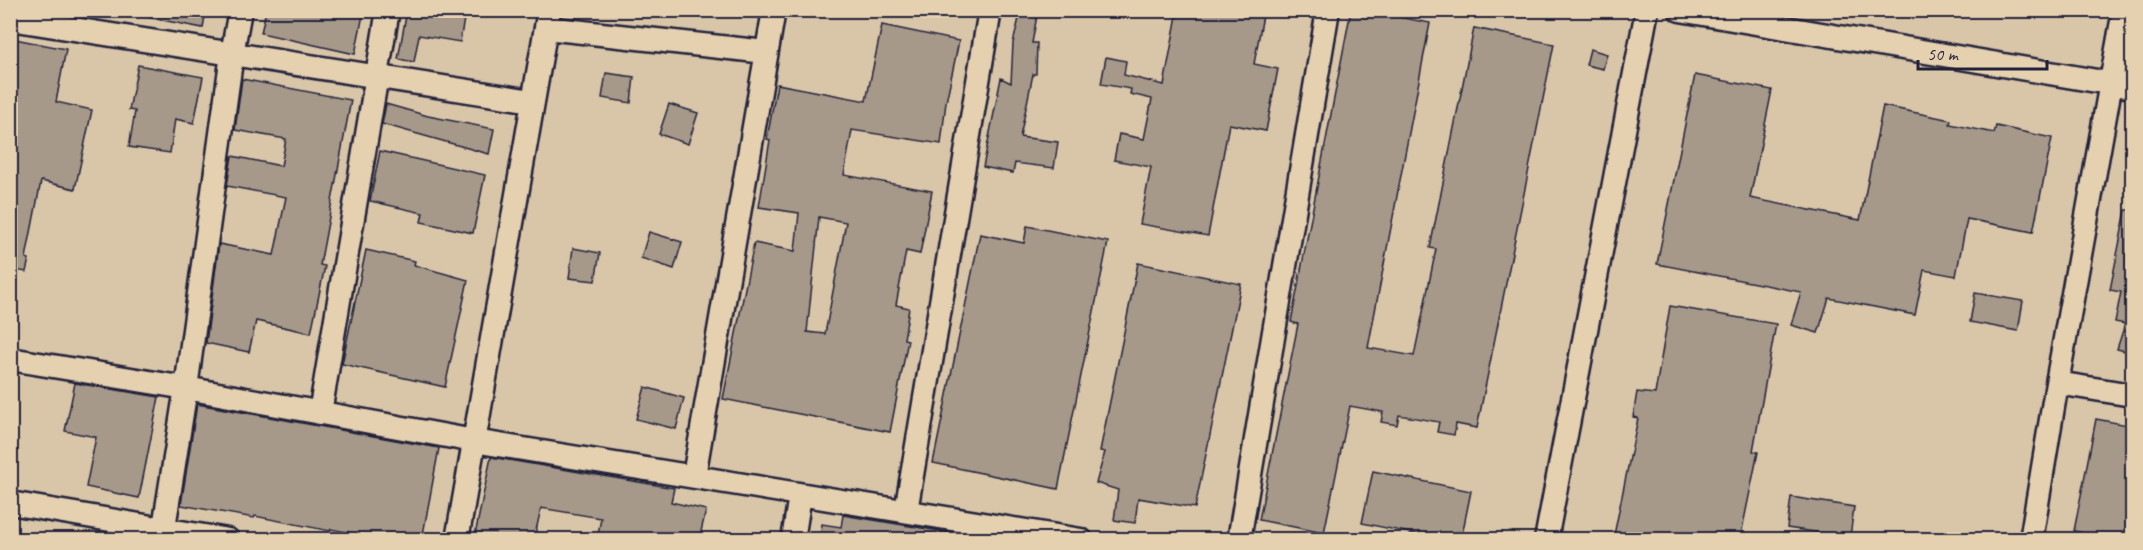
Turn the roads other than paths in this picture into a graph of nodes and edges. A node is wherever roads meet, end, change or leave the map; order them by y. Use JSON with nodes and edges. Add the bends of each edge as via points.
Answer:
{"nodes":[{"id":1,"x":240,"y":10,"type":"edge"},
{"id":2,"x":388,"y":10,"type":"edge"},
{"id":3,"x":774,"y":10,"type":"edge"},
{"id":4,"x":990,"y":10,"type":"edge"},
{"id":5,"x":1328,"y":10,"type":"edge"},
{"id":6,"x":1647,"y":10,"type":"edge"},
{"id":7,"x":1680,"y":10,"type":"edge"},
{"id":8,"x":2124,"y":10,"type":"edge"},
{"id":9,"x":10,"y":19,"type":"edge"},
{"id":10,"x":547,"y":19,"type":"edge"},
{"id":11,"x":766,"y":52,"type":"junction"},
{"id":12,"x":232,"y":54,"type":"junction"},
{"id":13,"x":377,"y":77,"type":"junction"},
{"id":14,"x":2122,"y":85,"type":"edge"},
{"id":15,"x":532,"y":101,"type":"junction"},
{"id":16,"x":10,"y":359,"type":"edge"},
{"id":17,"x":2057,"y":383,"type":"junction"},
{"id":18,"x":186,"y":388,"type":"junction"},
{"id":19,"x":2133,"y":395,"type":"edge"},
{"id":20,"x":320,"y":413,"type":"junction"},
{"id":21,"x":474,"y":441,"type":"junction"},
{"id":22,"x":694,"y":476,"type":"junction"},
{"id":23,"x":800,"y":495,"type":"junction"},
{"id":24,"x":10,"y":503,"type":"edge"},
{"id":25,"x":906,"y":511,"type":"junction"},
{"id":26,"x":163,"y":534,"type":"edge"},
{"id":27,"x":228,"y":540,"type":"edge"},
{"id":28,"x":457,"y":540,"type":"edge"},
{"id":29,"x":793,"y":540,"type":"edge"},
{"id":30,"x":1081,"y":540,"type":"edge"},
{"id":31,"x":1239,"y":540,"type":"edge"},
{"id":32,"x":1546,"y":540,"type":"edge"},
{"id":33,"x":2031,"y":540,"type":"edge"}],
"edges":[{"from":1,"to":12,"type":"street"},
{"from":2,"to":13,"type":"street"},
{"from":3,"to":11,"type":"street"},
{"from":4,"to":25,"type":"street"},
{"from":5,"to":31,"type":"street"},
{"from":6,"to":32,"type":"street"},
{"from":7,"to":14,"type":"street"},
{"from":8,"to":14,"type":"street"},
{"from":9,"to":12,"type":"street"},
{"from":10,"to":11,"type":"street"},
{"from":10,"to":15,"type":"street"},
{"from":11,"to":22,"type":"street"},
{"from":12,"to":13,"type":"street"},
{"from":12,"to":18,"type":"street"},
{"from":13,"to":15,"type":"street"},
{"from":13,"to":20,"type":"street"},
{"from":14,"to":17,"type":"street"},
{"from":15,"to":21,"type":"street"},
{"from":16,"to":18,"type":"street"},
{"from":17,"to":19,"type":"street"},
{"from":17,"to":33,"type":"street"},
{"from":18,"to":20,"type":"street"},
{"from":18,"to":26,"type":"street"},
{"from":20,"to":21,"type":"street"},
{"from":21,"to":22,"type":"street"},
{"from":21,"to":28,"type":"street"},
{"from":22,"to":23,"type":"street"},
{"from":23,"to":25,"type":"street"},
{"from":23,"to":29,"type":"street"},
{"from":24,"to":26,"type":"street"},
{"from":25,"to":30,"type":"street"},
{"from":26,"to":27,"type":"street"}]}
